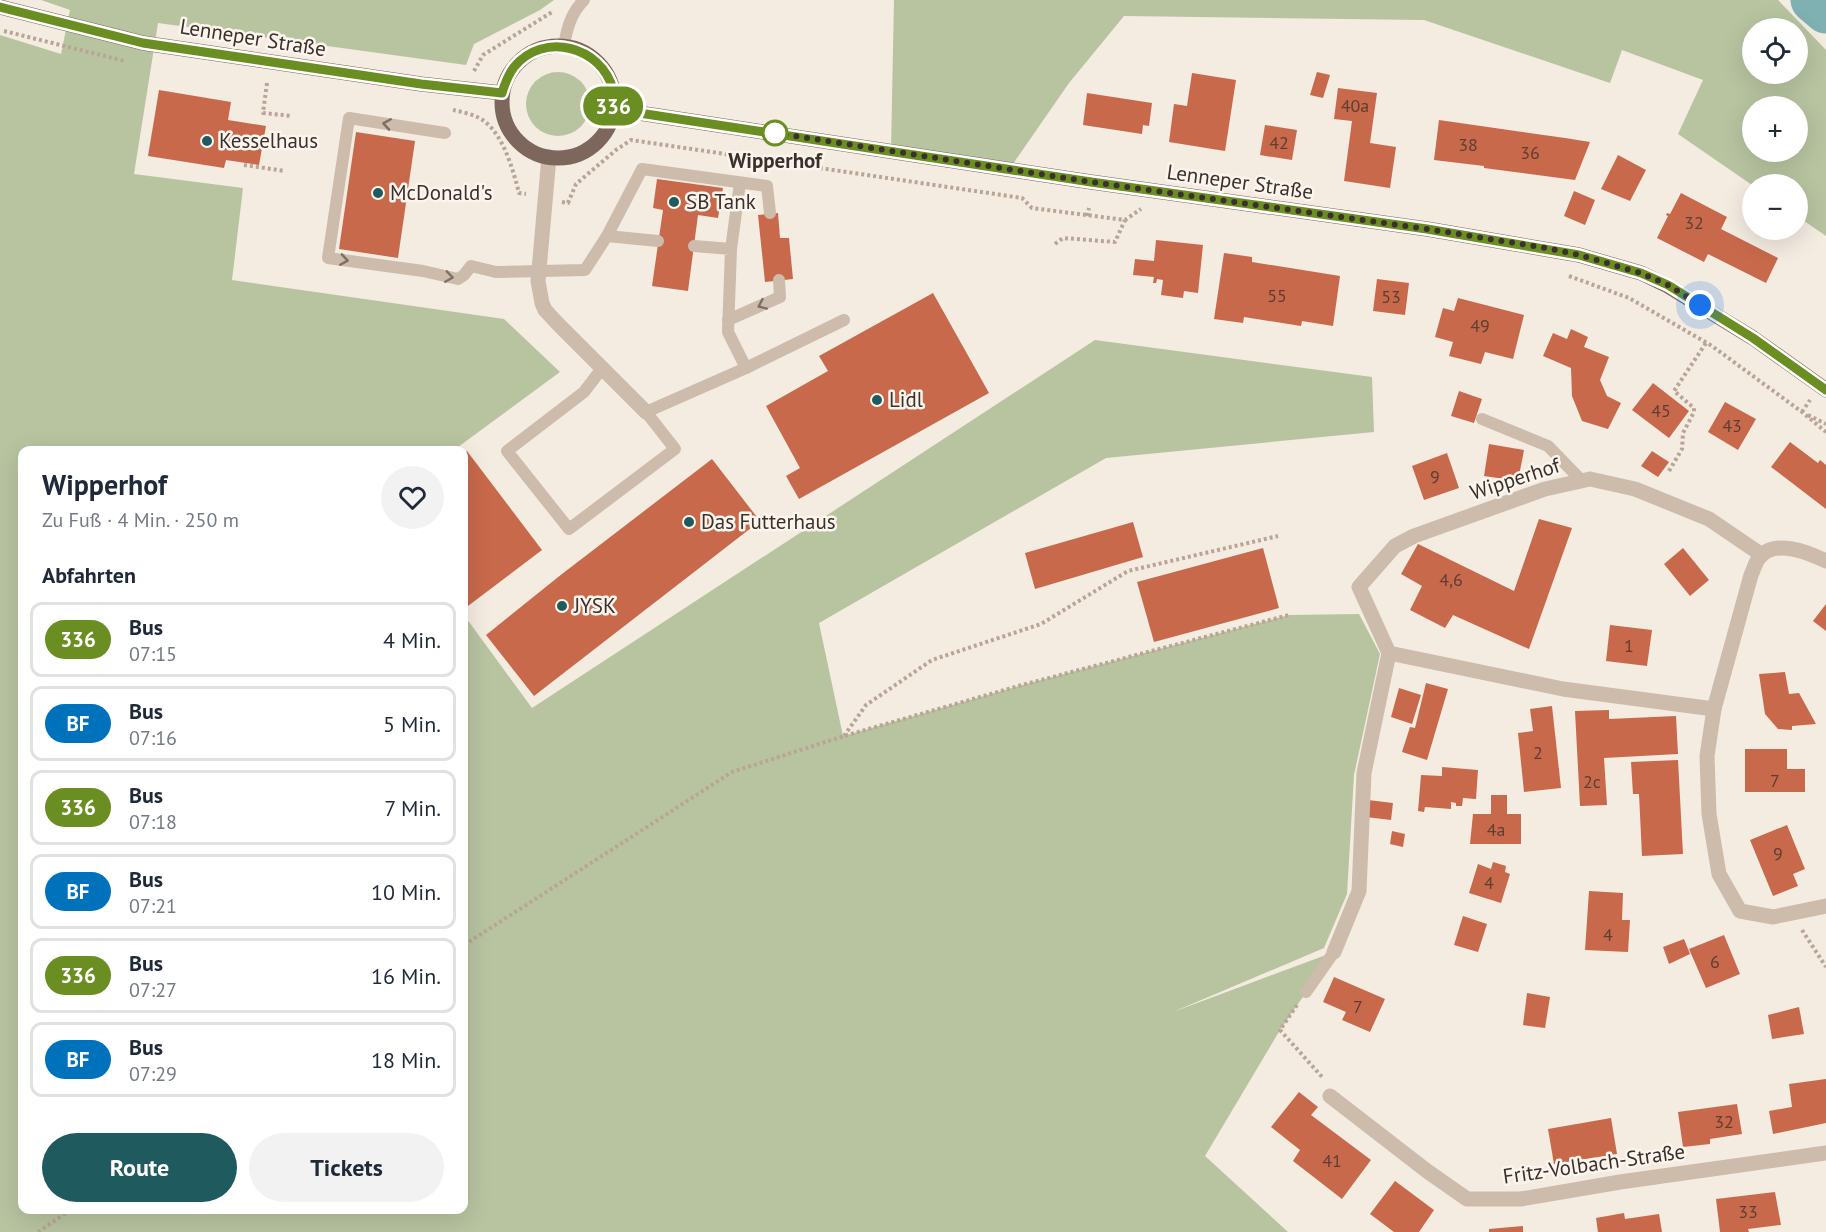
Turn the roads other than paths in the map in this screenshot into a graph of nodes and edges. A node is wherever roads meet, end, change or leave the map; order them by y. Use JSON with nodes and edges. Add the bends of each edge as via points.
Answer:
{"nodes":[{"id":1,"x":584,"y":0,"type":"edge"},
{"id":2,"x":0,"y":7,"type":"edge"},
{"id":3,"x":564,"y":46,"type":"junction"},
{"id":4,"x":502,"y":93,"type":"junction"},
{"id":5,"x":613,"y":109,"type":"junction"},
{"id":6,"x":445,"y":133,"type":"dead end"},
{"id":7,"x":549,"y":157,"type":"junction"},
{"id":8,"x":740,"y":183,"type":"junction"},
{"id":9,"x":770,"y":213,"type":"dead end"},
{"id":10,"x":607,"y":236,"type":"junction"},
{"id":11,"x":658,"y":241,"type":"dead end"},
{"id":12,"x":694,"y":246,"type":"dead end"},
{"id":13,"x":731,"y":249,"type":"junction"},
{"id":14,"x":538,"y":272,"type":"junction"},
{"id":15,"x":779,"y":280,"type":"dead end"},
{"id":16,"x":728,"y":320,"type":"junction"},
{"id":17,"x":844,"y":320,"type":"dead end"},
{"id":18,"x":603,"y":367,"type":"junction"},
{"id":19,"x":746,"y":368,"type":"junction"},
{"id":20,"x":1826,"y":390,"type":"edge"},
{"id":21,"x":646,"y":412,"type":"junction"},
{"id":22,"x":1482,"y":419,"type":"dead end"},
{"id":23,"x":1582,"y":481,"type":"junction"},
{"id":24,"x":1762,"y":555,"type":"junction"},
{"id":25,"x":1826,"y":561,"type":"edge"},
{"id":26,"x":1389,"y":653,"type":"junction"},
{"id":27,"x":1714,"y":709,"type":"junction"},
{"id":28,"x":1826,"y":906,"type":"edge"},
{"id":29,"x":1334,"y":952,"type":"joint"},
{"id":30,"x":1306,"y":992,"type":"road end"},
{"id":31,"x":1330,"y":1096,"type":"road end"},
{"id":32,"x":1826,"y":1153,"type":"edge"}],
"edges":[{"from":1,"to":3,"type":"lane","via":[[574,10]]},
{"from":2,"to":4,"type":"main road","name":"Lenneper Straße","via":[[143,43]]},
{"from":3,"to":4,"type":"main road","via":[[543,48],[524,57],[510,73]]},
{"from":3,"to":5,"type":"main road","via":[[596,61],[607,75]]},
{"from":4,"to":7,"type":"main road","via":[[502,111],[518,141],[532,152]]},
{"from":5,"to":7,"type":"main road","via":[[598,141],[567,157]]},
{"from":5,"to":20,"type":"main road","name":"Lenneper Straße","via":[[1579,255],[1668,285]]},
{"from":6,"to":14,"type":"lane","one_way":true,"via":[[349,118],[328,258],[423,270],[458,279],[471,266],[496,272]]},
{"from":7,"to":14,"type":"street"},
{"from":8,"to":9,"type":"lane","via":[[768,186]]},
{"from":8,"to":10,"type":"lane","via":[[642,169]]},
{"from":8,"to":13,"type":"lane"},
{"from":10,"to":11,"type":"lane"},
{"from":10,"to":14,"type":"lane","via":[[585,270]]},
{"from":12,"to":13,"type":"lane"},
{"from":13,"to":16,"type":"lane"},
{"from":14,"to":18,"type":"street","via":[[545,310]]},
{"from":15,"to":16,"type":"lane","one_way":true,"via":[[780,297]]},
{"from":16,"to":19,"type":"lane","via":[[728,332]]},
{"from":17,"to":19,"type":"lane"},
{"from":18,"to":21,"type":"street"},
{"from":18,"to":21,"type":"lane","via":[[584,392],[507,451],[569,529],[675,449]]},
{"from":19,"to":21,"type":"lane"},
{"from":22,"to":23,"type":"lane","via":[[1548,446]]},
{"from":23,"to":24,"type":"street","name":"Wipperhof","via":[[1590,479],[1635,489],[1709,519]]},
{"from":23,"to":26,"type":"street","name":"Wipperhof","via":[[1545,489],[1395,546],[1359,587]]},
{"from":24,"to":25,"type":"street","via":[[1791,549]]},
{"from":24,"to":27,"type":"street","via":[[1751,575]]},
{"from":26,"to":27,"type":"street","via":[[1563,689]]},
{"from":26,"to":29,"type":"street","via":[[1364,773],[1359,891]]},
{"from":27,"to":28,"type":"street","via":[[1707,756],[1709,814],[1719,874],[1740,912],[1773,917]]},
{"from":29,"to":30,"type":"lane"},
{"from":31,"to":32,"type":"street","name":"Fritz-Volbach-Straße","via":[[1467,1199],[1521,1199]]}]}
